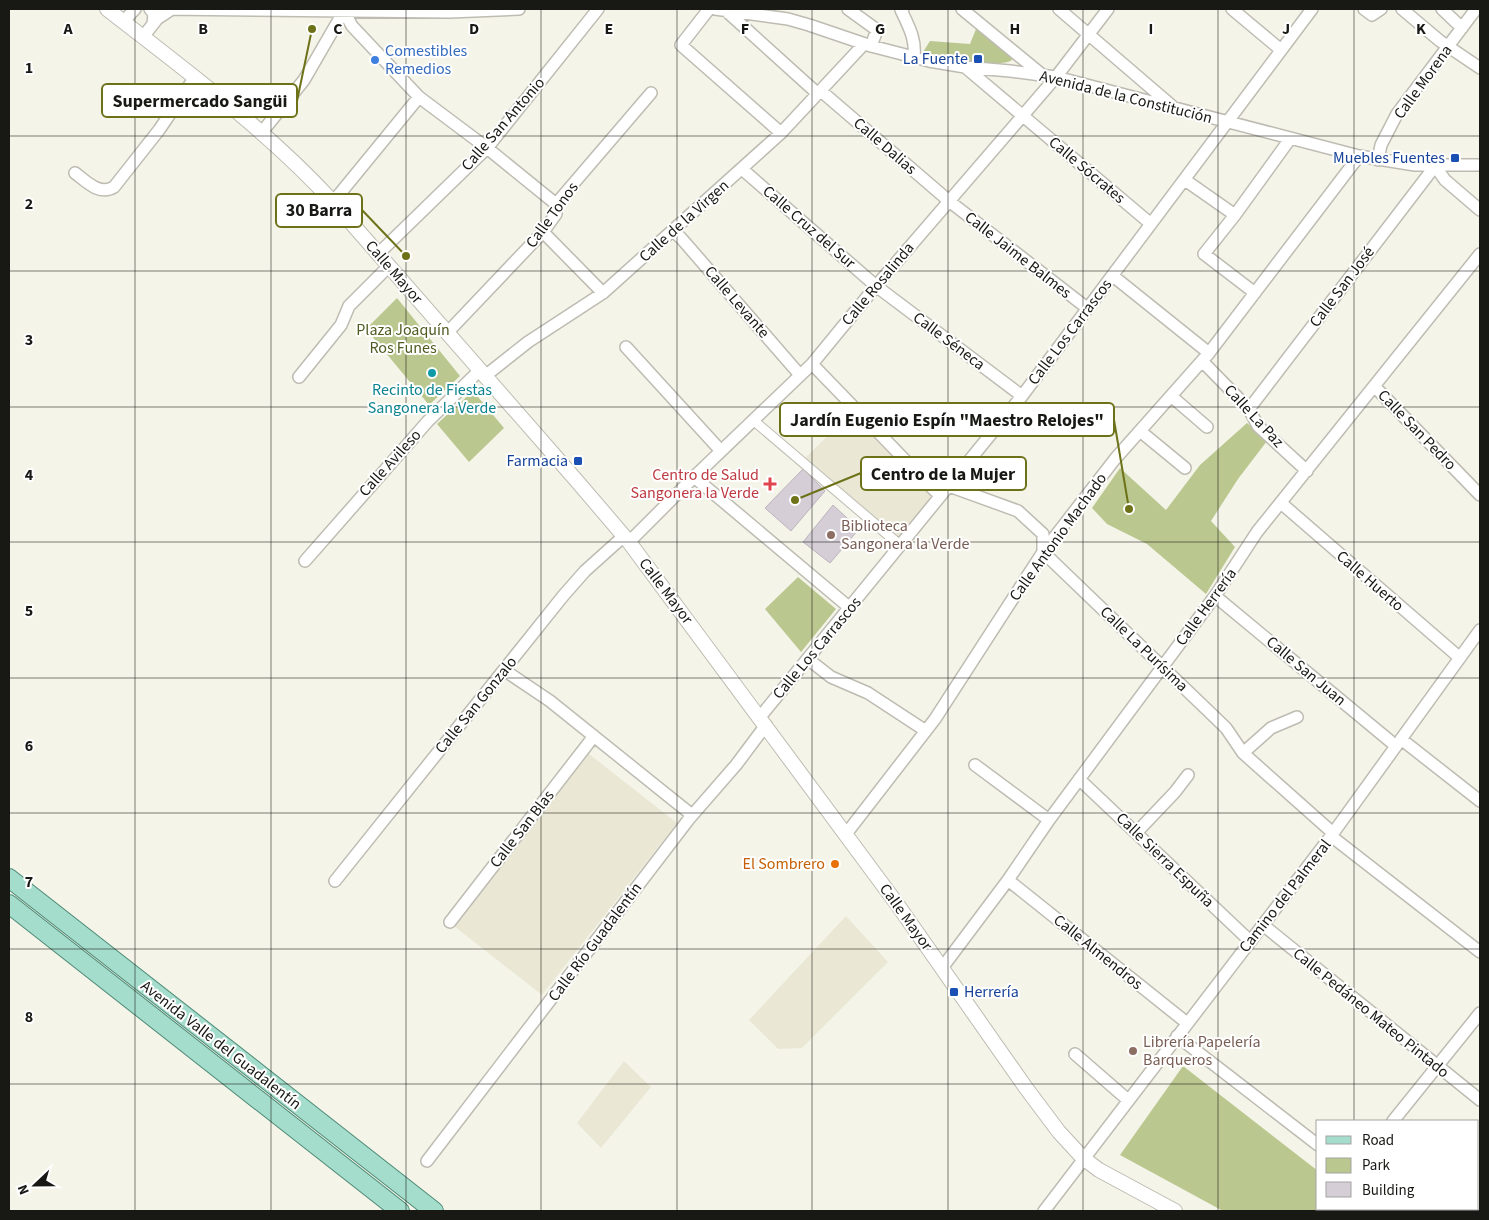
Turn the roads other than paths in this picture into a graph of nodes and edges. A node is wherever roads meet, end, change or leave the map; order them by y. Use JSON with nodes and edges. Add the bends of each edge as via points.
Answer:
{"nodes":[{"id":1,"x":107,"y":9,"type":"edge"},
{"id":2,"x":134,"y":9,"type":"edge"},
{"id":3,"x":150,"y":9,"type":"edge"},
{"id":4,"x":162,"y":9,"type":"edge"},
{"id":5,"x":172,"y":9,"type":"edge"},
{"id":6,"x":289,"y":9,"type":"edge"},
{"id":7,"x":519,"y":9,"type":"edge"},
{"id":8,"x":598,"y":9,"type":"edge"},
{"id":9,"x":709,"y":9,"type":"edge"},
{"id":10,"x":716,"y":9,"type":"edge"},
{"id":11,"x":724,"y":9,"type":"edge"},
{"id":12,"x":848,"y":9,"type":"edge"},
{"id":13,"x":901,"y":9,"type":"edge"},
{"id":14,"x":962,"y":9,"type":"edge"},
{"id":15,"x":1059,"y":9,"type":"edge"},
{"id":16,"x":1108,"y":9,"type":"edge"},
{"id":17,"x":1232,"y":9,"type":"edge"},
{"id":18,"x":1312,"y":9,"type":"edge"},
{"id":19,"x":1364,"y":9,"type":"edge"},
{"id":20,"x":1381,"y":9,"type":"edge"},
{"id":21,"x":1402,"y":9,"type":"edge"},
{"id":22,"x":1442,"y":9,"type":"edge"},
{"id":23,"x":1476,"y":9,"type":"edge"},
{"id":24,"x":344,"y":11,"type":"junction"},
{"id":25,"x":123,"y":22,"type":"junction"},
{"id":26,"x":153,"y":24,"type":"junction"},
{"id":27,"x":1462,"y":28,"type":"junction"},
{"id":28,"x":1089,"y":33,"type":"junction"},
{"id":29,"x":143,"y":37,"type":"junction"},
{"id":30,"x":867,"y":45,"type":"junction"},
{"id":31,"x":1449,"y":46,"type":"junction"},
{"id":32,"x":1281,"y":50,"type":"junction"},
{"id":33,"x":914,"y":57,"type":"junction"},
{"id":34,"x":965,"y":67,"type":"junction"},
{"id":35,"x":1480,"y":68,"type":"edge"},
{"id":36,"x":1041,"y":74,"type":"junction"},
{"id":37,"x":195,"y":77,"type":"junction"},
{"id":38,"x":1056,"y":77,"type":"junction"},
{"id":39,"x":820,"y":92,"type":"junction"},
{"id":40,"x":651,"y":93,"type":"dead end"},
{"id":41,"x":419,"y":98,"type":"junction"},
{"id":42,"x":1175,"y":108,"type":"junction"},
{"id":43,"x":1023,"y":117,"type":"junction"},
{"id":44,"x":1226,"y":123,"type":"junction"},
{"id":45,"x":262,"y":132,"type":"junction"},
{"id":46,"x":780,"y":133,"type":"junction"},
{"id":47,"x":1290,"y":139,"type":"junction"},
{"id":48,"x":487,"y":148,"type":"junction"},
{"id":49,"x":1360,"y":156,"type":"junction"},
{"id":50,"x":1378,"y":160,"type":"junction"},
{"id":51,"x":1480,"y":165,"type":"edge"},
{"id":52,"x":1435,"y":166,"type":"junction"},
{"id":53,"x":742,"y":169,"type":"junction"},
{"id":54,"x":75,"y":173,"type":"dead end"},
{"id":55,"x":1185,"y":180,"type":"junction"},
{"id":56,"x":949,"y":201,"type":"junction"},
{"id":57,"x":333,"y":202,"type":"junction"},
{"id":58,"x":556,"y":204,"type":"junction"},
{"id":59,"x":1480,"y":210,"type":"edge"},
{"id":60,"x":1235,"y":215,"type":"junction"},
{"id":61,"x":1152,"y":224,"type":"junction"},
{"id":62,"x":673,"y":231,"type":"junction"},
{"id":63,"x":543,"y":232,"type":"junction"},
{"id":64,"x":378,"y":254,"type":"junction"},
{"id":65,"x":1480,"y":254,"type":"edge"},
{"id":66,"x":1471,"y":265,"type":"junction"},
{"id":67,"x":389,"y":266,"type":"junction"},
{"id":68,"x":1480,"y":273,"type":"edge"},
{"id":69,"x":1113,"y":276,"type":"junction"},
{"id":70,"x":876,"y":286,"type":"junction"},
{"id":71,"x":603,"y":293,"type":"junction"},
{"id":72,"x":1255,"y":293,"type":"junction"},
{"id":73,"x":1087,"y":308,"type":"junction"},
{"id":74,"x":447,"y":332,"type":"junction"},
{"id":75,"x":626,"y":347,"type":"dead end"},
{"id":76,"x":1205,"y":357,"type":"junction"},
{"id":77,"x":812,"y":364,"type":"junction"},
{"id":78,"x":483,"y":373,"type":"junction"},
{"id":79,"x":800,"y":375,"type":"junction"},
{"id":80,"x":299,"y":377,"type":"dead end"},
{"id":81,"x":1375,"y":387,"type":"junction"},
{"id":82,"x":1022,"y":396,"type":"junction"},
{"id":83,"x":1171,"y":396,"type":"junction"},
{"id":84,"x":1249,"y":409,"type":"junction"},
{"id":85,"x":753,"y":420,"type":"junction"},
{"id":86,"x":1207,"y":427,"type":"dead end"},
{"id":87,"x":1140,"y":432,"type":"junction"},
{"id":88,"x":721,"y":451,"type":"junction"},
{"id":89,"x":1185,"y":468,"type":"dead end"},
{"id":90,"x":1307,"y":470,"type":"junction"},
{"id":91,"x":694,"y":477,"type":"junction"},
{"id":92,"x":949,"y":486,"type":"junction"},
{"id":93,"x":1480,"y":495,"type":"edge"},
{"id":94,"x":1281,"y":503,"type":"junction"},
{"id":95,"x":626,"y":539,"type":"junction"},
{"id":96,"x":901,"y":546,"type":"junction"},
{"id":97,"x":1043,"y":552,"type":"junction"},
{"id":98,"x":305,"y":561,"type":"dead end"},
{"id":99,"x":1215,"y":596,"type":"junction"},
{"id":100,"x":850,"y":608,"type":"junction"},
{"id":101,"x":1480,"y":630,"type":"edge"},
{"id":102,"x":1476,"y":646,"type":"edge"},
{"id":103,"x":1460,"y":658,"type":"junction"},
{"id":104,"x":808,"y":659,"type":"junction"},
{"id":105,"x":1161,"y":667,"type":"junction"},
{"id":106,"x":504,"y":670,"type":"junction"},
{"id":107,"x":1296,"y":717,"type":"dead end"},
{"id":108,"x":763,"y":721,"type":"junction"},
{"id":109,"x":926,"y":731,"type":"junction"},
{"id":110,"x":594,"y":736,"type":"junction"},
{"id":111,"x":1399,"y":743,"type":"junction"},
{"id":112,"x":1243,"y":753,"type":"junction"},
{"id":113,"x":975,"y":765,"type":"dead end"},
{"id":114,"x":1188,"y":775,"type":"dead end"},
{"id":115,"x":1079,"y":779,"type":"junction"},
{"id":116,"x":1480,"y":801,"type":"edge"},
{"id":117,"x":692,"y":815,"type":"junction"},
{"id":118,"x":1049,"y":820,"type":"junction"},
{"id":119,"x":1136,"y":833,"type":"junction"},
{"id":120,"x":846,"y":834,"type":"junction"},
{"id":121,"x":1332,"y":835,"type":"junction"},
{"id":122,"x":9,"y":878,"type":"edge"},
{"id":123,"x":1008,"y":880,"type":"junction"},
{"id":124,"x":335,"y":881,"type":"dead end"},
{"id":125,"x":9,"y":904,"type":"edge"},
{"id":126,"x":450,"y":922,"type":"dead end"},
{"id":127,"x":1263,"y":925,"type":"junction"},
{"id":128,"x":1250,"y":941,"type":"junction"},
{"id":129,"x":1480,"y":952,"type":"edge"},
{"id":130,"x":942,"y":968,"type":"junction"},
{"id":131,"x":1480,"y":1013,"type":"edge"},
{"id":132,"x":1187,"y":1024,"type":"junction"},
{"id":133,"x":1177,"y":1036,"type":"junction"},
{"id":134,"x":1076,"y":1054,"type":"dead end"},
{"id":135,"x":1438,"y":1067,"type":"junction"},
{"id":136,"x":1128,"y":1100,"type":"junction"},
{"id":137,"x":1480,"y":1100,"type":"edge"},
{"id":138,"x":1394,"y":1120,"type":"edge"},
{"id":139,"x":1316,"y":1143,"type":"edge"},
{"id":140,"x":1084,"y":1158,"type":"junction"},
{"id":141,"x":427,"y":1161,"type":"dead end"},
{"id":142,"x":400,"y":1211,"type":"edge"},
{"id":143,"x":434,"y":1211,"type":"edge"},
{"id":144,"x":1044,"y":1211,"type":"edge"},
{"id":145,"x":1175,"y":1211,"type":"edge"}],
"edges":[{"from":1,"to":25,"type":"street","name":"Calle Mayor"},
{"from":2,"to":25,"type":"street"},
{"from":3,"to":26,"type":"street","via":[[154,14]]},
{"from":4,"to":5,"type":"street"},
{"from":5,"to":6,"type":"street"},
{"from":5,"to":26,"type":"street"},
{"from":6,"to":24,"type":"street"},
{"from":7,"to":24,"type":"street"},
{"from":8,"to":48,"type":"street","name":"Calle San Antonio"},
{"from":9,"to":46,"type":"street","via":[[681,46]]},
{"from":10,"to":11,"type":"street","name":"Avenida de la Constitución"},
{"from":11,"to":30,"type":"street","name":"Avenida de la Constitución","via":[[797,21]]},
{"from":11,"to":39,"type":"street","name":"Calle Dalias"},
{"from":12,"to":30,"type":"street","via":[[877,30]]},
{"from":13,"to":33,"type":"street","via":[[913,35]]},
{"from":14,"to":36,"type":"street"},
{"from":15,"to":28,"type":"street"},
{"from":16,"to":28,"type":"street","name":"Calle Rosalinda"},
{"from":17,"to":32,"type":"street"},
{"from":18,"to":32,"type":"street","name":"Calle Los Carrascos"},
{"from":19,"to":20,"type":"street","via":[[1372,16]]},
{"from":21,"to":31,"type":"street"},
{"from":22,"to":27,"type":"street"},
{"from":23,"to":27,"type":"street","name":"Calle Morena"},
{"from":24,"to":41,"type":"street","via":[[352,26]]},
{"from":24,"to":45,"type":"street","via":[[304,80]]},
{"from":25,"to":29,"type":"street","name":"Calle Mayor"},
{"from":26,"to":29,"type":"street"},
{"from":27,"to":31,"type":"street","name":"Calle Morena"},
{"from":28,"to":38,"type":"street","name":"Calle Rosalinda"},
{"from":28,"to":42,"type":"street"},
{"from":29,"to":37,"type":"street","name":"Calle Mayor"},
{"from":30,"to":33,"type":"street","name":"Avenida de la Constitución"},
{"from":30,"to":39,"type":"street","name":"Calle de la Virgen"},
{"from":31,"to":35,"type":"street"},
{"from":31,"to":50,"type":"street","name":"Calle Morena","via":[[1397,114],[1381,145]]},
{"from":32,"to":44,"type":"street","name":"Calle Los Carrascos"},
{"from":33,"to":34,"type":"street","name":"Avenida de la Constitución"},
{"from":34,"to":36,"type":"street","name":"Avenida de la Constitución"},
{"from":34,"to":43,"type":"street","name":"Calle Sócrates"},
{"from":36,"to":38,"type":"street","name":"Avenida de la Constitución"},
{"from":37,"to":45,"type":"street","name":"Calle Mayor"},
{"from":37,"to":54,"type":"street","via":[[114,188],[100,191]]},
{"from":38,"to":42,"type":"street","name":"Avenida de la Constitución"},
{"from":38,"to":43,"type":"street","name":"Calle Rosalinda"},
{"from":39,"to":46,"type":"street","name":"Calle de la Virgen"},
{"from":39,"to":56,"type":"street","name":"Calle Dalias"},
{"from":40,"to":58,"type":"street","name":"Calle Tonos"},
{"from":41,"to":48,"type":"street"},
{"from":41,"to":57,"type":"street"},
{"from":42,"to":44,"type":"street","name":"Avenida de la Constitución"},
{"from":43,"to":56,"type":"street","name":"Calle Rosalinda"},
{"from":43,"to":61,"type":"street","name":"Calle Sócrates"},
{"from":44,"to":47,"type":"street","name":"Avenida de la Constitución"},
{"from":44,"to":55,"type":"street","name":"Calle Los Carrascos"},
{"from":45,"to":57,"type":"street","name":"Calle Mayor"},
{"from":46,"to":53,"type":"street","name":"Calle de la Virgen"},
{"from":47,"to":49,"type":"street","name":"Avenida de la Constitución"},
{"from":47,"to":60,"type":"street"},
{"from":48,"to":58,"type":"street"},
{"from":48,"to":64,"type":"street","name":"Calle San Antonio"},
{"from":49,"to":50,"type":"street","name":"Avenida de la Constitución"},
{"from":49,"to":72,"type":"street","name":"Calle Antonio Machado"},
{"from":50,"to":52,"type":"street","name":"Avenida de la Constitución"},
{"from":51,"to":52,"type":"street","name":"Avenida de la Constitución"},
{"from":52,"to":59,"type":"street","via":[[1445,180]]},
{"from":52,"to":84,"type":"street","name":"Calle San José"},
{"from":53,"to":62,"type":"street","name":"Calle de la Virgen"},
{"from":53,"to":70,"type":"street","name":"Calle Cruz del Sur"},
{"from":55,"to":60,"type":"street"},
{"from":55,"to":61,"type":"street","name":"Calle Los Carrascos"},
{"from":56,"to":70,"type":"street","name":"Calle Rosalinda"},
{"from":56,"to":73,"type":"street","name":"Calle Jaime Balmes"},
{"from":57,"to":64,"type":"street","name":"Calle Mayor"},
{"from":58,"to":63,"type":"street","name":"Calle Tonos","via":[[556,214]]},
{"from":60,"to":72,"type":"street","via":[[1204,254]]},
{"from":61,"to":69,"type":"street","name":"Calle Los Carrascos"},
{"from":62,"to":71,"type":"street","name":"Calle de la Virgen"},
{"from":62,"to":79,"type":"street","name":"Calle Levante"},
{"from":63,"to":71,"type":"street"},
{"from":63,"to":74,"type":"street","name":"Calle Tonos"},
{"from":64,"to":67,"type":"street","name":"Calle Mayor"},
{"from":65,"to":66,"type":"street","name":"Calle Herrería"},
{"from":66,"to":68,"type":"street"},
{"from":66,"to":81,"type":"street","name":"Calle Herrería"},
{"from":67,"to":74,"type":"street","name":"Calle Mayor"},
{"from":67,"to":80,"type":"street","via":[[349,306],[341,325]]},
{"from":69,"to":73,"type":"street","name":"Calle Los Carrascos"},
{"from":69,"to":76,"type":"street","name":"Calle La Paz"},
{"from":70,"to":77,"type":"street","name":"Calle Rosalinda"},
{"from":70,"to":82,"type":"street","name":"Calle Séneca"},
{"from":71,"to":78,"type":"street","name":"Calle de la Virgen"},
{"from":72,"to":76,"type":"street","name":"Calle Antonio Machado"},
{"from":73,"to":82,"type":"street","name":"Calle Los Carrascos"},
{"from":74,"to":78,"type":"street","name":"Calle Mayor"},
{"from":75,"to":88,"type":"street"},
{"from":76,"to":83,"type":"street","name":"Calle Antonio Machado"},
{"from":76,"to":84,"type":"street","name":"Calle La Paz"},
{"from":77,"to":79,"type":"street","name":"Calle Rosalinda"},
{"from":77,"to":92,"type":"street","via":[[935,491]]},
{"from":78,"to":95,"type":"street","name":"Calle Mayor"},
{"from":78,"to":98,"type":"street","name":"Calle Avileso","via":[[428,420]]},
{"from":79,"to":85,"type":"street","name":"Calle Rosalinda"},
{"from":81,"to":90,"type":"street","name":"Calle Herrería"},
{"from":81,"to":93,"type":"street","name":"Calle San Pedro"},
{"from":82,"to":92,"type":"street","name":"Calle Los Carrascos"},
{"from":83,"to":86,"type":"street"},
{"from":83,"to":87,"type":"street","name":"Calle Antonio Machado"},
{"from":84,"to":90,"type":"street","name":"Calle La Paz","via":[[1258,426]]},
{"from":85,"to":88,"type":"street","name":"Calle Rosalinda"},
{"from":85,"to":96,"type":"street"},
{"from":87,"to":89,"type":"street"},
{"from":87,"to":97,"type":"street","name":"Calle Antonio Machado"},
{"from":88,"to":91,"type":"street","name":"Calle Rosalinda"},
{"from":90,"to":94,"type":"street","name":"Calle Herrería"},
{"from":91,"to":95,"type":"street","name":"Calle Rosalinda"},
{"from":91,"to":100,"type":"street"},
{"from":92,"to":96,"type":"street","name":"Calle Los Carrascos"},
{"from":92,"to":97,"type":"street","via":[[1018,512],[1042,534]]},
{"from":94,"to":99,"type":"street","name":"Calle Herrería","via":[[1257,532]]},
{"from":94,"to":103,"type":"street","name":"Calle Huerto"},
{"from":95,"to":106,"type":"street","name":"Calle San Gonzalo","via":[[585,571]]},
{"from":95,"to":108,"type":"street","name":"Calle Mayor"},
{"from":96,"to":100,"type":"street","name":"Calle Los Carrascos"},
{"from":97,"to":105,"type":"street","name":"Calle La Purísima"},
{"from":97,"to":109,"type":"street","name":"Calle Antonio Machado"},
{"from":99,"to":105,"type":"street","name":"Calle Herrería"},
{"from":99,"to":111,"type":"street","name":"Calle San Juan"},
{"from":100,"to":104,"type":"street","name":"Calle Los Carrascos"},
{"from":101,"to":102,"type":"street","name":"Camino del Palmeral"},
{"from":102,"to":103,"type":"street","name":"Camino del Palmeral"},
{"from":103,"to":111,"type":"street","name":"Camino del Palmeral"},
{"from":104,"to":108,"type":"street","name":"Calle Los Carrascos"},
{"from":104,"to":109,"type":"street","via":[[831,677],[868,693]]},
{"from":105,"to":112,"type":"street","name":"Calle La Purísima","via":[[1226,728]]},
{"from":105,"to":115,"type":"street","name":"Calle Herrería"},
{"from":106,"to":110,"type":"street"},
{"from":106,"to":124,"type":"street","name":"Calle San Gonzalo"},
{"from":107,"to":112,"type":"street","via":[[1271,728]]},
{"from":108,"to":117,"type":"street","name":"Calle Río Guadalentín","via":[[736,765]]},
{"from":108,"to":120,"type":"street","name":"Calle Mayor"},
{"from":109,"to":120,"type":"street","name":"Calle Antonio Machado"},
{"from":110,"to":117,"type":"street"},
{"from":110,"to":126,"type":"street","name":"Calle San Blas"},
{"from":111,"to":116,"type":"street","name":"Calle San Juan"},
{"from":111,"to":121,"type":"street","name":"Camino del Palmeral"},
{"from":112,"to":121,"type":"street","name":"Calle La Purísima"},
{"from":113,"to":118,"type":"street"},
{"from":114,"to":119,"type":"street"},
{"from":115,"to":118,"type":"street","name":"Calle Herrería"},
{"from":115,"to":119,"type":"street","name":"Calle Sierra Espuña"},
{"from":117,"to":141,"type":"street","name":"Calle Río Guadalentín"},
{"from":118,"to":123,"type":"street","name":"Calle Herrería"},
{"from":119,"to":128,"type":"street","name":"Calle Sierra Espuña"},
{"from":120,"to":130,"type":"street","name":"Calle Mayor"},
{"from":121,"to":127,"type":"street","name":"Camino del Palmeral"},
{"from":121,"to":129,"type":"street","name":"Calle La Purísima"},
{"from":122,"to":143,"type":"main road","name":"Avenida Valle del Guadalentín"},
{"from":123,"to":130,"type":"street","name":"Calle Herrería"},
{"from":123,"to":132,"type":"street","name":"Calle Almendros"},
{"from":125,"to":142,"type":"main road","name":"Avenida Valle del Guadalentín"},
{"from":127,"to":128,"type":"street","name":"Camino del Palmeral"},
{"from":127,"to":135,"type":"street","name":"Calle Pedáneo Mateo Pintado"},
{"from":128,"to":132,"type":"street","name":"Camino del Palmeral"},
{"from":130,"to":140,"type":"street","name":"Calle Mayor","via":[[1039,1106]]},
{"from":131,"to":135,"type":"street"},
{"from":132,"to":133,"type":"street","name":"Camino del Palmeral"},
{"from":133,"to":136,"type":"street","name":"Camino del Palmeral"},
{"from":133,"to":139,"type":"street"},
{"from":134,"to":136,"type":"street"},
{"from":135,"to":137,"type":"street","name":"Calle Pedáneo Mateo Pintado"},
{"from":135,"to":138,"type":"street"},
{"from":136,"to":140,"type":"street","name":"Camino del Palmeral"},
{"from":140,"to":144,"type":"street","name":"Camino del Palmeral"},
{"from":140,"to":145,"type":"street","name":"Calle Mayor","via":[[1109,1176]]}]}
